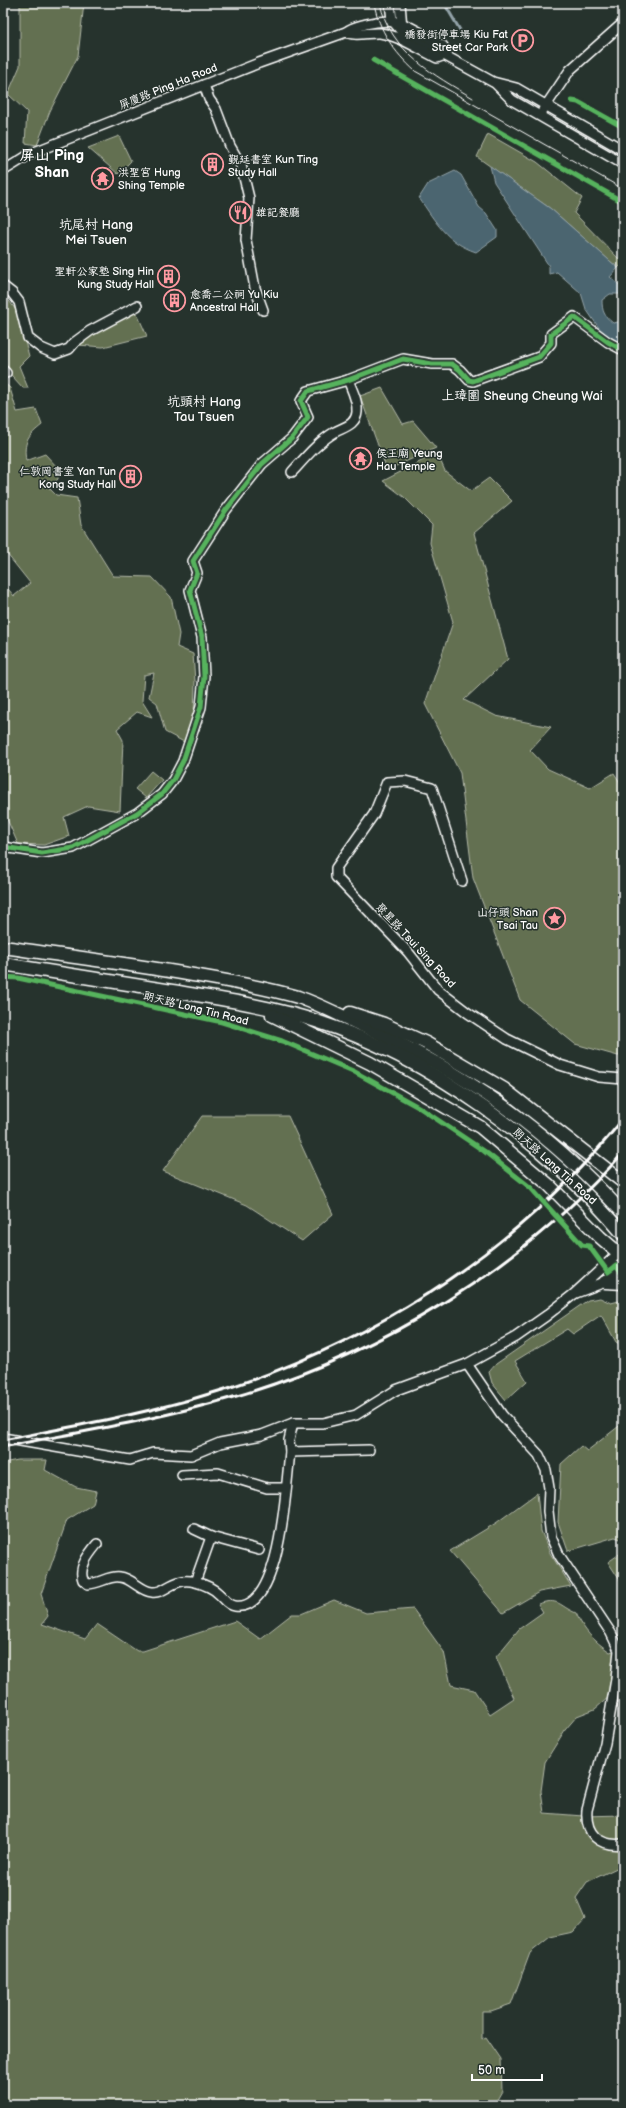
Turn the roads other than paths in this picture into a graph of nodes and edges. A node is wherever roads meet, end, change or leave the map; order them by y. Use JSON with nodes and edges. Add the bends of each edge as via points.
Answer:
{"nodes":[{"id":1,"x":390,"y":3,"type":"edge"},
{"id":2,"x":400,"y":3,"type":"edge"},
{"id":3,"x":392,"y":20,"type":"junction"},
{"id":4,"x":623,"y":23,"type":"edge"},
{"id":5,"x":401,"y":31,"type":"junction"},
{"id":6,"x":346,"y":32,"type":"junction"},
{"id":7,"x":445,"y":55,"type":"junction"},
{"id":8,"x":494,"y":82,"type":"junction"},
{"id":9,"x":204,"y":85,"type":"junction"},
{"id":10,"x":546,"y":105,"type":"junction"},
{"id":11,"x":540,"y":116,"type":"junction"},
{"id":12,"x":623,"y":150,"type":"edge"},
{"id":13,"x":623,"y":164,"type":"edge"},
{"id":14,"x":3,"y":171,"type":"edge"},
{"id":15,"x":3,"y":286,"type":"edge"},
{"id":16,"x":137,"y":306,"type":"dead end"},
{"id":17,"x":263,"y":310,"type":"dead end"},
{"id":18,"x":623,"y":350,"type":"edge"},
{"id":19,"x":348,"y":380,"type":"junction"},
{"id":20,"x":292,"y":472,"type":"dead end"},
{"id":21,"x":3,"y":847,"type":"edge"},
{"id":22,"x":462,"y":882,"type":"dead end"},
{"id":23,"x":3,"y":947,"type":"edge"},
{"id":24,"x":3,"y":964,"type":"edge"},
{"id":25,"x":299,"y":998,"type":"junction"},
{"id":26,"x":251,"y":1005,"type":"junction"},
{"id":27,"x":623,"y":1079,"type":"edge"},
{"id":28,"x":623,"y":1182,"type":"edge"},
{"id":29,"x":623,"y":1212,"type":"edge"},
{"id":30,"x":623,"y":1234,"type":"edge"},
{"id":31,"x":622,"y":1253,"type":"edge"},
{"id":32,"x":623,"y":1267,"type":"edge"},
{"id":33,"x":605,"y":1282,"type":"junction"},
{"id":34,"x":623,"y":1283,"type":"edge"},
{"id":35,"x":574,"y":1294,"type":"junction"},
{"id":36,"x":467,"y":1364,"type":"junction"},
{"id":37,"x":293,"y":1423,"type":"junction"},
{"id":38,"x":3,"y":1438,"type":"edge"},
{"id":39,"x":369,"y":1450,"type":"dead end"},
{"id":40,"x":290,"y":1452,"type":"junction"},
{"id":41,"x":182,"y":1475,"type":"dead end"},
{"id":42,"x":285,"y":1488,"type":"junction"},
{"id":43,"x":194,"y":1529,"type":"dead end"},
{"id":44,"x":211,"y":1537,"type":"junction"},
{"id":45,"x":97,"y":1544,"type":"dead end"},
{"id":46,"x":259,"y":1550,"type":"dead end"},
{"id":47,"x":195,"y":1582,"type":"junction"},
{"id":48,"x":623,"y":1844,"type":"edge"}],
"edges":[{"from":1,"to":3,"type":"street"},
{"from":2,"to":5,"type":"street"},
{"from":3,"to":5,"type":"street","name":"屏廈路 Ping Ha Road"},
{"from":3,"to":6,"type":"street","name":"屏廈路 Ping Ha Road","via":[[350,28]]},
{"from":4,"to":10,"type":"street","via":[[570,70]]},
{"from":5,"to":6,"type":"street","name":"屏廈路 Ping Ha Road","via":[[352,34]]},
{"from":5,"to":7,"type":"street","name":"屏廈路 Ping Ha Road","via":[[437,58]]},
{"from":5,"to":7,"type":"street","name":"屏廈路 Ping Ha Road","via":[[443,46]]},
{"from":6,"to":9,"type":"street","name":"屏廈路 Ping Ha Road"},
{"from":7,"to":8,"type":"street","name":"屏廈路 Ping Ha Road"},
{"from":8,"to":10,"type":"street","name":"屏廈路 Ping Ha Road","via":[[516,88]]},
{"from":8,"to":11,"type":"street","name":"屏廈路 Ping Ha Road","via":[[512,100]]},
{"from":9,"to":14,"type":"street","name":"屏廈路 Ping Ha Road","via":[[32,154]]},
{"from":9,"to":17,"type":"street","via":[[230,146],[241,165],[250,198],[246,240],[256,291]]},
{"from":10,"to":11,"type":"street"},
{"from":10,"to":12,"type":"street","name":"屏廈路 Ping Ha Road"},
{"from":11,"to":13,"type":"street","name":"屏廈路 Ping Ha Road"},
{"from":15,"to":16,"type":"street","via":[[19,302],[28,338],[55,354],[69,349],[90,331]]},
{"from":18,"to":19,"type":"street","via":[[574,317],[551,334],[550,343],[539,357],[473,381],[452,364],[432,364],[404,359]]},
{"from":19,"to":20,"type":"street","via":[[355,394],[357,413],[351,425],[320,443]]},
{"from":19,"to":21,"type":"street","via":[[308,391],[301,401],[308,417],[292,438],[262,464],[226,510],[193,561],[198,573],[190,590],[202,637],[204,676],[201,707],[183,762],[173,780],[162,794],[137,813],[73,848],[42,853]]},
{"from":22,"to":27,"type":"street","name":"聚星路 Tsui Sing Road","via":[[432,788],[405,781],[387,782],[374,814],[336,868],[336,877],[408,952],[438,990],[468,1013],[507,1039],[560,1065],[599,1077]]},
{"from":23,"to":25,"type":"main road","name":"朗天路 Long Tin Road","via":[[151,968],[232,982]]},
{"from":24,"to":26,"type":"main road","name":"朗天路 Long Tin Road"},
{"from":25,"to":28,"type":"main road","via":[[384,1024],[426,1043],[504,1089]]},
{"from":25,"to":29,"type":"main road","name":"朗天路 Long Tin Road","via":[[403,1044],[457,1074],[510,1110],[572,1161]]},
{"from":26,"to":30,"type":"main road","name":"朗天路 Long Tin Road","via":[[315,1021],[352,1035],[435,1076],[508,1125],[567,1174]]},
{"from":26,"to":31,"type":"main road","via":[[370,1063],[480,1127],[549,1184],[600,1237]]},
{"from":31,"to":35,"type":"street"},
{"from":32,"to":33,"type":"street"},
{"from":33,"to":34,"type":"main road"},
{"from":33,"to":35,"type":"street"},
{"from":35,"to":36,"type":"street","via":[[516,1337]]},
{"from":36,"to":37,"type":"street","via":[[396,1390],[356,1414],[323,1423]]},
{"from":36,"to":48,"type":"street","via":[[502,1415],[539,1455],[546,1470],[549,1488],[551,1537],[559,1556],[611,1633],[619,1650],[605,1743],[586,1821],[595,1838],[602,1843]]},
{"from":37,"to":38,"type":"street","via":[[262,1435],[220,1443],[192,1454],[153,1453],[130,1460]]},
{"from":37,"to":40,"type":"street","via":[[289,1440]]},
{"from":39,"to":40,"type":"street"},
{"from":40,"to":42,"type":"street"},
{"from":41,"to":42,"type":"street","via":[[218,1473],[267,1488]]},
{"from":42,"to":47,"type":"street","via":[[276,1559],[266,1585],[255,1599],[243,1606],[234,1606],[224,1601],[220,1594]]},
{"from":43,"to":44,"type":"street"},
{"from":44,"to":46,"type":"street"},
{"from":44,"to":47,"type":"street"},
{"from":45,"to":47,"type":"street","via":[[81,1571],[83,1580],[88,1584],[118,1576],[152,1592],[159,1592],[182,1580]]}]}
